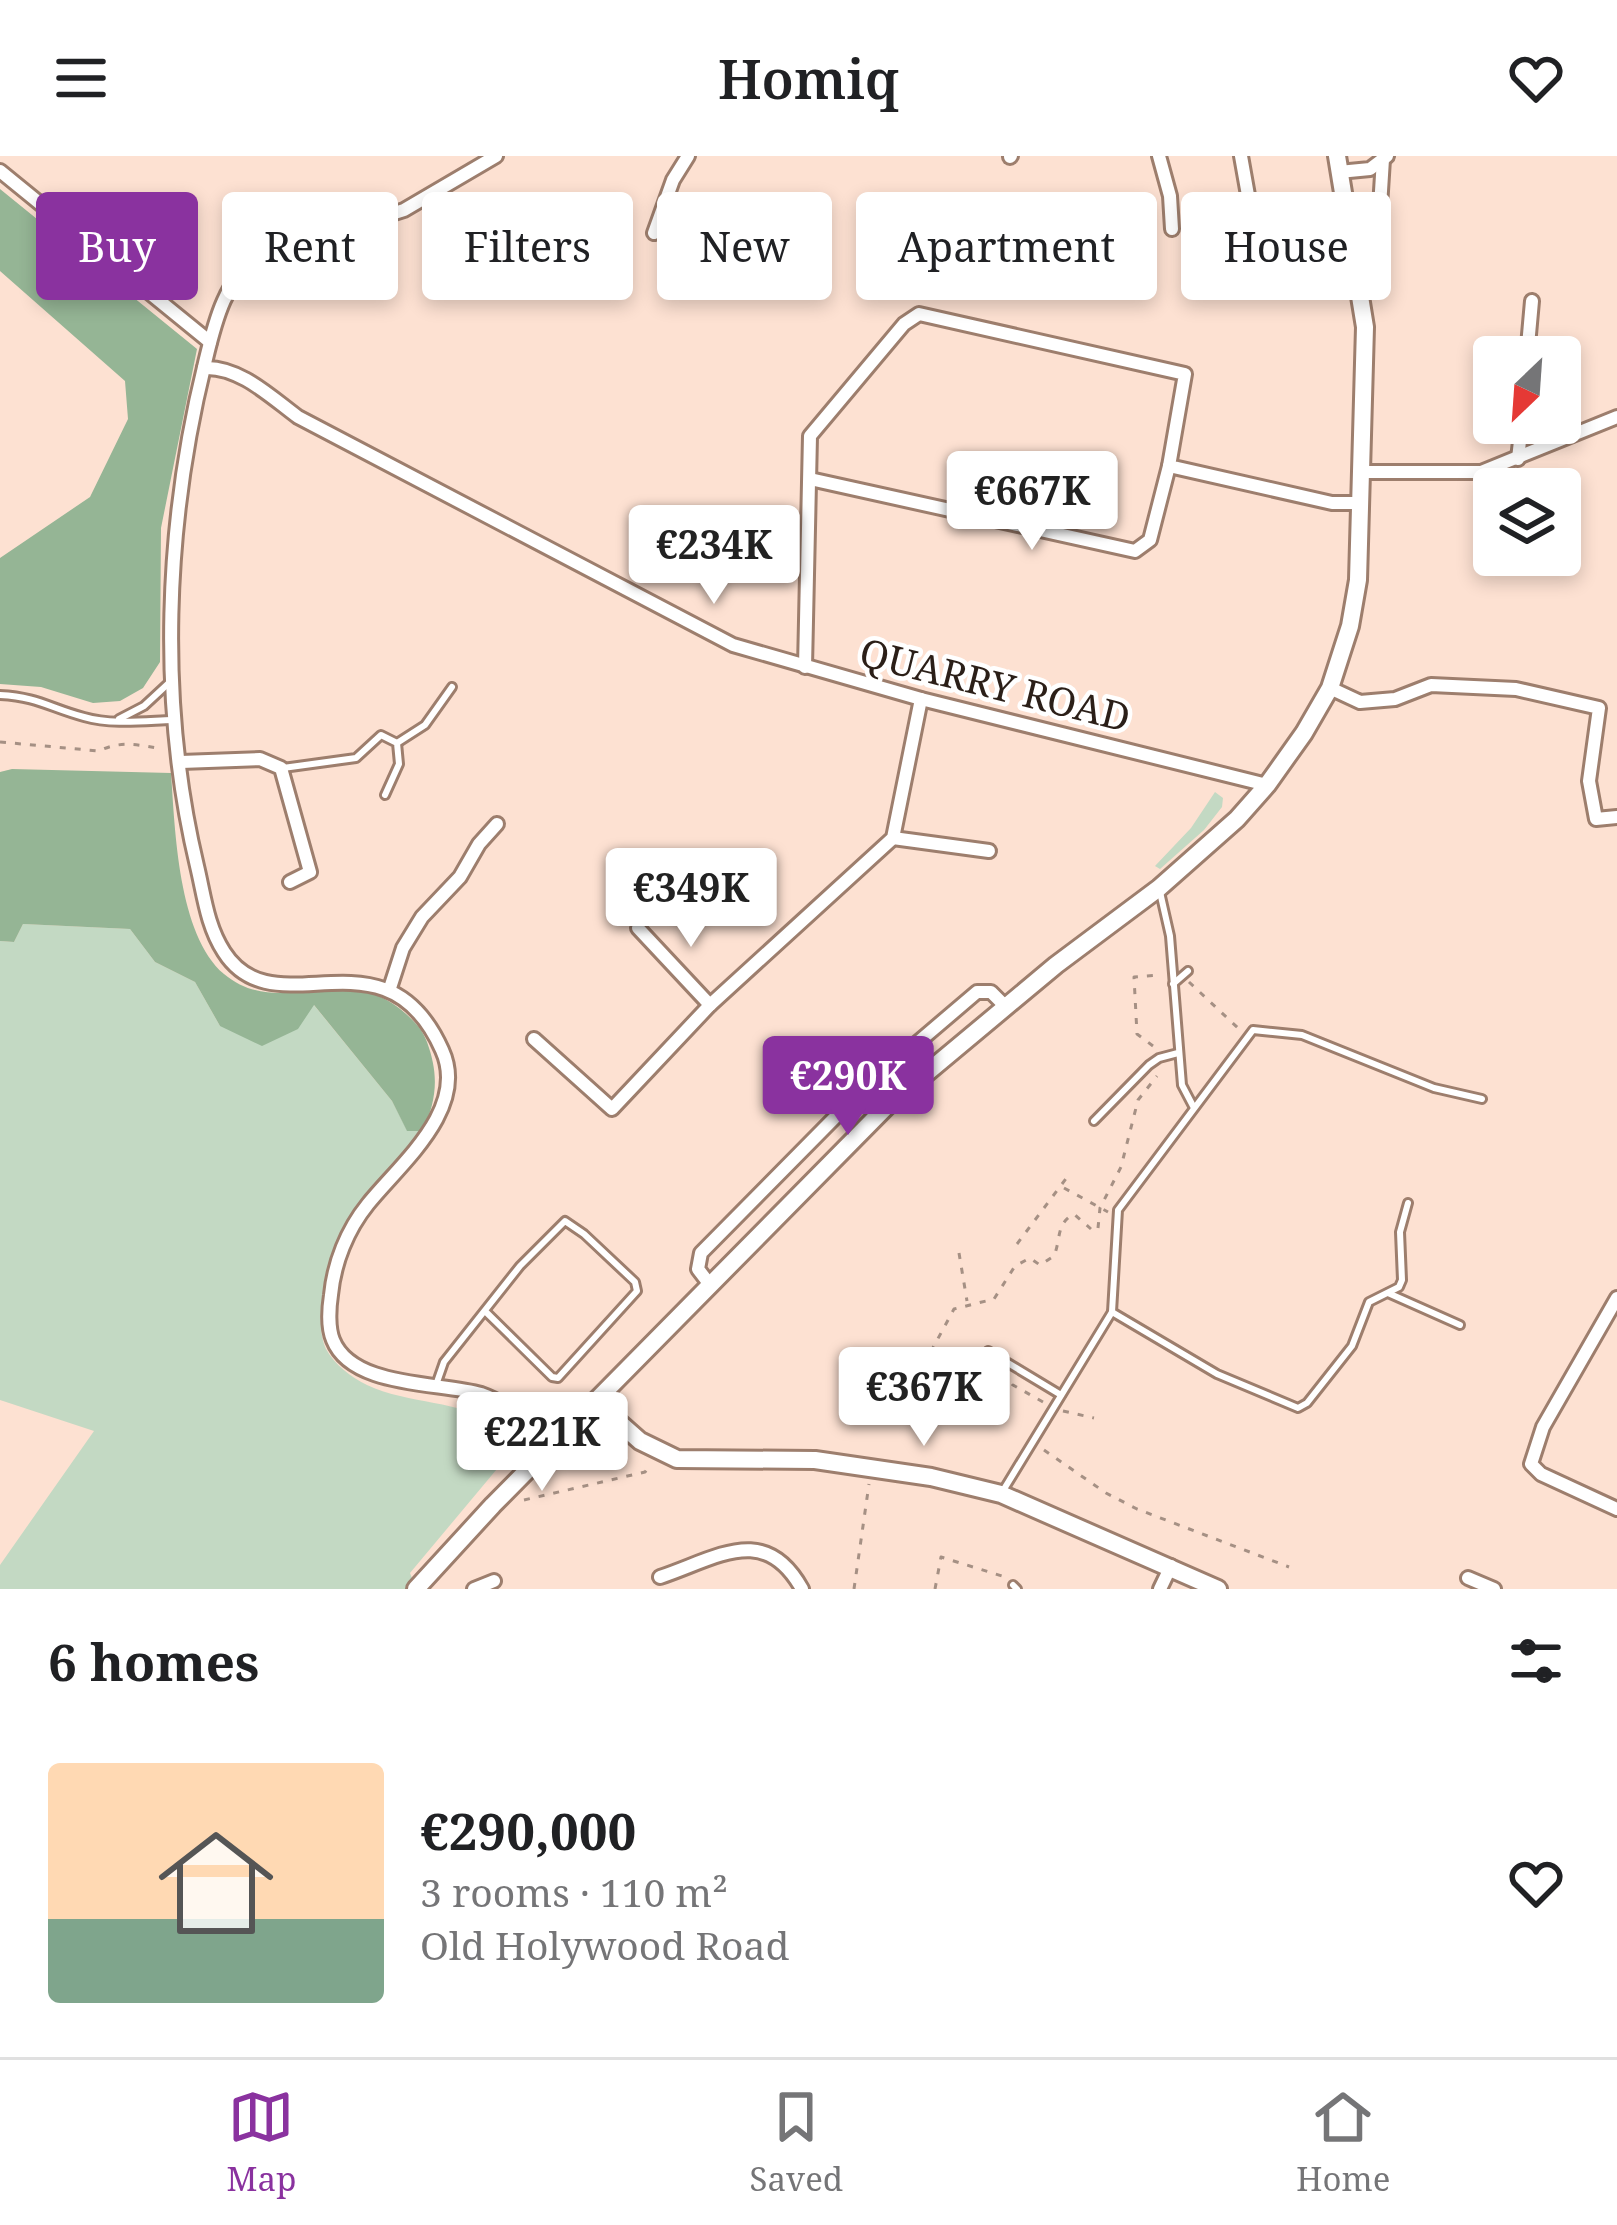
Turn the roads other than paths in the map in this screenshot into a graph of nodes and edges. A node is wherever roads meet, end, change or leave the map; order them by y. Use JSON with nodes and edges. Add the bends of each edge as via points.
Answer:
{"nodes":[{"id":1,"x":496,"y":156,"type":"edge"},
{"id":2,"x":688,"y":156,"type":"edge"},
{"id":3,"x":1159,"y":156,"type":"edge"},
{"id":4,"x":1241,"y":156,"type":"edge"},
{"id":5,"x":1385,"y":157,"type":"edge"},
{"id":6,"x":1338,"y":164,"type":"edge"},
{"id":7,"x":0,"y":171,"type":"edge"},
{"id":8,"x":1247,"y":192,"type":"edge"},
{"id":9,"x":1382,"y":192,"type":"edge"},
{"id":10,"x":1172,"y":229,"type":"dead end"},
{"id":11,"x":654,"y":233,"type":"dead end"},
{"id":12,"x":1532,"y":301,"type":"dead end"},
{"id":13,"x":1529,"y":336,"type":"edge"},
{"id":14,"x":210,"y":342,"type":"junction"},
{"id":15,"x":204,"y":368,"type":"junction"},
{"id":16,"x":1617,"y":416,"type":"edge"},
{"id":17,"x":1520,"y":444,"type":"edge"},
{"id":18,"x":1518,"y":459,"type":"junction"},
{"id":19,"x":1169,"y":466,"type":"junction"},
{"id":20,"x":1361,"y":472,"type":"junction"},
{"id":21,"x":810,"y":479,"type":"junction"},
{"id":22,"x":1361,"y":503,"type":"junction"},
{"id":23,"x":805,"y":667,"type":"junction"},
{"id":24,"x":174,"y":678,"type":"junction"},
{"id":25,"x":452,"y":687,"type":"dead end"},
{"id":26,"x":1330,"y":688,"type":"junction"},
{"id":27,"x":0,"y":695,"type":"edge"},
{"id":28,"x":921,"y":699,"type":"junction"},
{"id":29,"x":176,"y":719,"type":"junction"},
{"id":30,"x":116,"y":721,"type":"junction"},
{"id":31,"x":397,"y":743,"type":"junction"},
{"id":32,"x":180,"y":755,"type":"junction"},
{"id":33,"x":281,"y":768,"type":"junction"},
{"id":34,"x":1267,"y":785,"type":"junction"},
{"id":35,"x":385,"y":795,"type":"dead end"},
{"id":36,"x":1617,"y":818,"type":"edge"},
{"id":37,"x":496,"y":824,"type":"dead end"},
{"id":38,"x":893,"y":838,"type":"junction"},
{"id":39,"x":989,"y":851,"type":"dead end"},
{"id":40,"x":290,"y":882,"type":"dead end"},
{"id":41,"x":1159,"y":888,"type":"junction"},
{"id":42,"x":638,"y":928,"type":"dead end"},
{"id":43,"x":1185,"y":975,"type":"road end"},
{"id":44,"x":1172,"y":984,"type":"junction"},
{"id":45,"x":390,"y":988,"type":"junction"},
{"id":46,"x":710,"y":1005,"type":"junction"},
{"id":47,"x":1006,"y":1007,"type":"junction"},
{"id":48,"x":534,"y":1039,"type":"dead end"},
{"id":49,"x":1178,"y":1054,"type":"junction"},
{"id":50,"x":1482,"y":1099,"type":"dead end"},
{"id":51,"x":1193,"y":1106,"type":"junction"},
{"id":52,"x":1094,"y":1121,"type":"dead end"},
{"id":53,"x":1408,"y":1204,"type":"dead end"},
{"id":54,"x":711,"y":1286,"type":"junction"},
{"id":55,"x":1388,"y":1293,"type":"junction"},
{"id":56,"x":1617,"y":1298,"type":"edge"},
{"id":57,"x":487,"y":1312,"type":"junction"},
{"id":58,"x":1112,"y":1312,"type":"junction"},
{"id":59,"x":1460,"y":1325,"type":"dead end"},
{"id":60,"x":988,"y":1351,"type":"dead end"},
{"id":61,"x":436,"y":1385,"type":"junction"},
{"id":62,"x":1061,"y":1395,"type":"junction"},
{"id":63,"x":597,"y":1403,"type":"junction"},
{"id":64,"x":555,"y":1445,"type":"junction"},
{"id":65,"x":1001,"y":1494,"type":"junction"},
{"id":66,"x":1617,"y":1510,"type":"edge"},
{"id":67,"x":1171,"y":1566,"type":"junction"},
{"id":68,"x":660,"y":1577,"type":"dead end"},
{"id":69,"x":1468,"y":1578,"type":"dead end"},
{"id":70,"x":494,"y":1580,"type":"dead end"},
{"id":71,"x":416,"y":1589,"type":"edge"},
{"id":72,"x":474,"y":1589,"type":"edge"},
{"id":73,"x":802,"y":1589,"type":"edge"},
{"id":74,"x":1160,"y":1589,"type":"edge"},
{"id":75,"x":1218,"y":1589,"type":"edge"},
{"id":76,"x":1494,"y":1589,"type":"edge"}],
"edges":[{"from":1,"to":14,"type":"street","via":[[404,211],[250,262]]},
{"from":2,"to":11,"type":"street"},
{"from":3,"to":10,"type":"street"},
{"from":4,"to":8,"type":"street"},
{"from":5,"to":6,"type":"street","via":[[1370,169]]},
{"from":5,"to":9,"type":"street"},
{"from":6,"to":20,"type":"street","via":[[1365,327]]},
{"from":7,"to":14,"type":"street"},
{"from":12,"to":13,"type":"street"},
{"from":14,"to":15,"type":"street"},
{"from":15,"to":23,"type":"street","name":"QUARRY ROAD","via":[[244,378],[298,416],[733,644]]},
{"from":15,"to":24,"type":"street","via":[[181,475]]},
{"from":16,"to":18,"type":"street"},
{"from":17,"to":18,"type":"street"},
{"from":18,"to":20,"type":"street","via":[[1481,472]]},
{"from":19,"to":21,"type":"street","via":[[1150,540],[1135,551]]},
{"from":19,"to":21,"type":"street","via":[[1185,374],[919,314],[810,436]]},
{"from":19,"to":22,"type":"street"},
{"from":20,"to":22,"type":"street"},
{"from":21,"to":23,"type":"street"},
{"from":22,"to":26,"type":"street","via":[[1354,603]]},
{"from":23,"to":28,"type":"street","name":"QUARRY ROAD"},
{"from":24,"to":29,"type":"street"},
{"from":24,"to":30,"type":"lane"},
{"from":25,"to":31,"type":"lane","via":[[425,725]]},
{"from":26,"to":34,"type":"street"},
{"from":26,"to":36,"type":"street","via":[[1360,702],[1431,685],[1516,689],[1599,708],[1589,781],[1596,819]]},
{"from":27,"to":30,"type":"lane","via":[[33,696]]},
{"from":28,"to":34,"type":"street","name":"QUARRY ROAD"},
{"from":28,"to":38,"type":"street"},
{"from":29,"to":30,"type":"lane"},
{"from":29,"to":32,"type":"street"},
{"from":31,"to":33,"type":"lane","via":[[381,735],[356,758]]},
{"from":31,"to":35,"type":"lane","via":[[399,764]]},
{"from":32,"to":33,"type":"street","via":[[260,759]]},
{"from":32,"to":45,"type":"street","via":[[212,930],[238,970],[275,985],[339,980]]},
{"from":33,"to":40,"type":"street","via":[[310,872]]},
{"from":34,"to":41,"type":"street"},
{"from":37,"to":45,"type":"street","via":[[422,916]]},
{"from":38,"to":39,"type":"street"},
{"from":38,"to":46,"type":"street"},
{"from":41,"to":44,"type":"lane"},
{"from":41,"to":47,"type":"street"},
{"from":42,"to":46,"type":"street"},
{"from":43,"to":44,"type":"lane"},
{"from":44,"to":49,"type":"lane"},
{"from":45,"to":61,"type":"street","via":[[429,1020],[448,1063],[445,1096],[423,1141],[349,1234],[329,1310],[333,1341],[346,1357],[389,1379]]},
{"from":46,"to":48,"type":"street","via":[[612,1109]]},
{"from":47,"to":54,"type":"street","via":[[887,1106]]},
{"from":47,"to":54,"type":"street","via":[[991,992],[977,992],[862,1090],[700,1252],[698,1269]]},
{"from":49,"to":51,"type":"lane"},
{"from":49,"to":52,"type":"lane","via":[[1149,1064]]},
{"from":50,"to":51,"type":"lane","via":[[1266,1028],[1253,1030]]},
{"from":51,"to":58,"type":"lane","via":[[1115,1216]]},
{"from":53,"to":55,"type":"lane","via":[[1402,1280]]},
{"from":54,"to":63,"type":"street"},
{"from":55,"to":58,"type":"lane","via":[[1369,1302],[1347,1353],[1298,1408],[1217,1374]]},
{"from":55,"to":59,"type":"lane"},
{"from":56,"to":66,"type":"street","via":[[1543,1427],[1531,1464]]},
{"from":57,"to":57,"type":"lane","via":[[565,1221],[638,1291],[558,1378]]},
{"from":57,"to":61,"type":"lane","via":[[444,1362]]},
{"from":58,"to":62,"type":"lane"},
{"from":60,"to":62,"type":"lane"},
{"from":61,"to":64,"type":"street","via":[[506,1405]]},
{"from":62,"to":65,"type":"lane"},
{"from":63,"to":64,"type":"street"},
{"from":63,"to":65,"type":"street","via":[[677,1459],[871,1467]]},
{"from":64,"to":71,"type":"street"},
{"from":65,"to":67,"type":"street"},
{"from":67,"to":74,"type":"street"},
{"from":67,"to":75,"type":"street"},
{"from":68,"to":73,"type":"street","via":[[746,1548],[787,1564]]},
{"from":69,"to":76,"type":"street"},
{"from":70,"to":72,"type":"street"}]}
